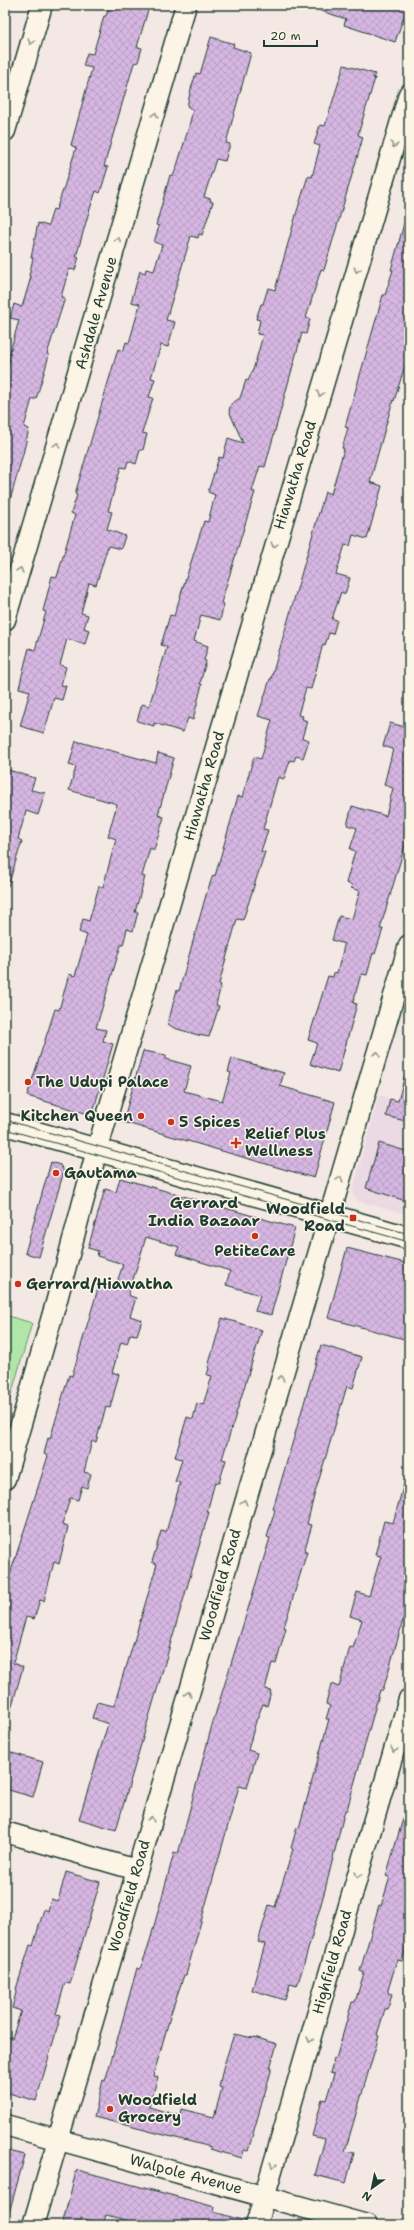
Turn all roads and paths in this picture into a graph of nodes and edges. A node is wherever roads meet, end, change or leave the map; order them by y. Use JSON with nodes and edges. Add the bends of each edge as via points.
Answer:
{"nodes":[{"id":1,"x":42,"y":5,"type":"edge"},
{"id":2,"x":186,"y":5,"type":"edge"},
{"id":3,"x":409,"y":94,"type":"edge"},
{"id":4,"x":5,"y":131,"type":"edge"},
{"id":5,"x":5,"y":620,"type":"edge"},
{"id":6,"x":409,"y":945,"type":"edge"},
{"id":7,"x":5,"y":1124,"type":"edge"},
{"id":8,"x":97,"y":1150,"type":"junction"},
{"id":9,"x":328,"y":1216,"type":"junction"},
{"id":10,"x":409,"y":1238,"type":"edge"},
{"id":11,"x":5,"y":1479,"type":"edge"},
{"id":12,"x":409,"y":1699,"type":"edge"},
{"id":13,"x":5,"y":1832,"type":"edge"},
{"id":14,"x":137,"y":1870,"type":"junction"},
{"id":15,"x":5,"y":2124,"type":"edge"},
{"id":16,"x":59,"y":2139,"type":"junction"},
{"id":17,"x":264,"y":2195,"type":"junction"},
{"id":18,"x":33,"y":2225,"type":"edge"},
{"id":19,"x":256,"y":2225,"type":"edge"},
{"id":20,"x":367,"y":2225,"type":"edge"}],
"edges":[{"from":1,"to":4,"type":"street","one_way":true},
{"from":5,"to":2,"type":"street","name":"Ashdale Avenue","one_way":true},
{"from":3,"to":8,"type":"street","name":"Hiawatha Road","one_way":true},
{"from":9,"to":6,"type":"street","name":"Woodfield Road","one_way":true},
{"from":7,"to":8,"type":"main road"},
{"from":8,"to":9,"type":"main road"},
{"from":8,"to":11,"type":"street","name":"Hiawatha Road"},
{"from":9,"to":10,"type":"main road"},
{"from":14,"to":9,"type":"street","name":"Woodfield Road","one_way":true},
{"from":12,"to":17,"type":"street","name":"Highfield Road","one_way":true},
{"from":13,"to":14,"type":"street"},
{"from":14,"to":16,"type":"street","name":"Woodfield Road"},
{"from":15,"to":16,"type":"street","name":"Walpole Avenue"},
{"from":16,"to":17,"type":"street","name":"Walpole Avenue"},
{"from":16,"to":18,"type":"street","name":"Woodfield Road"},
{"from":17,"to":19,"type":"street","name":"Highfield Road"},
{"from":17,"to":20,"type":"street","name":"Walpole Avenue"}]}
